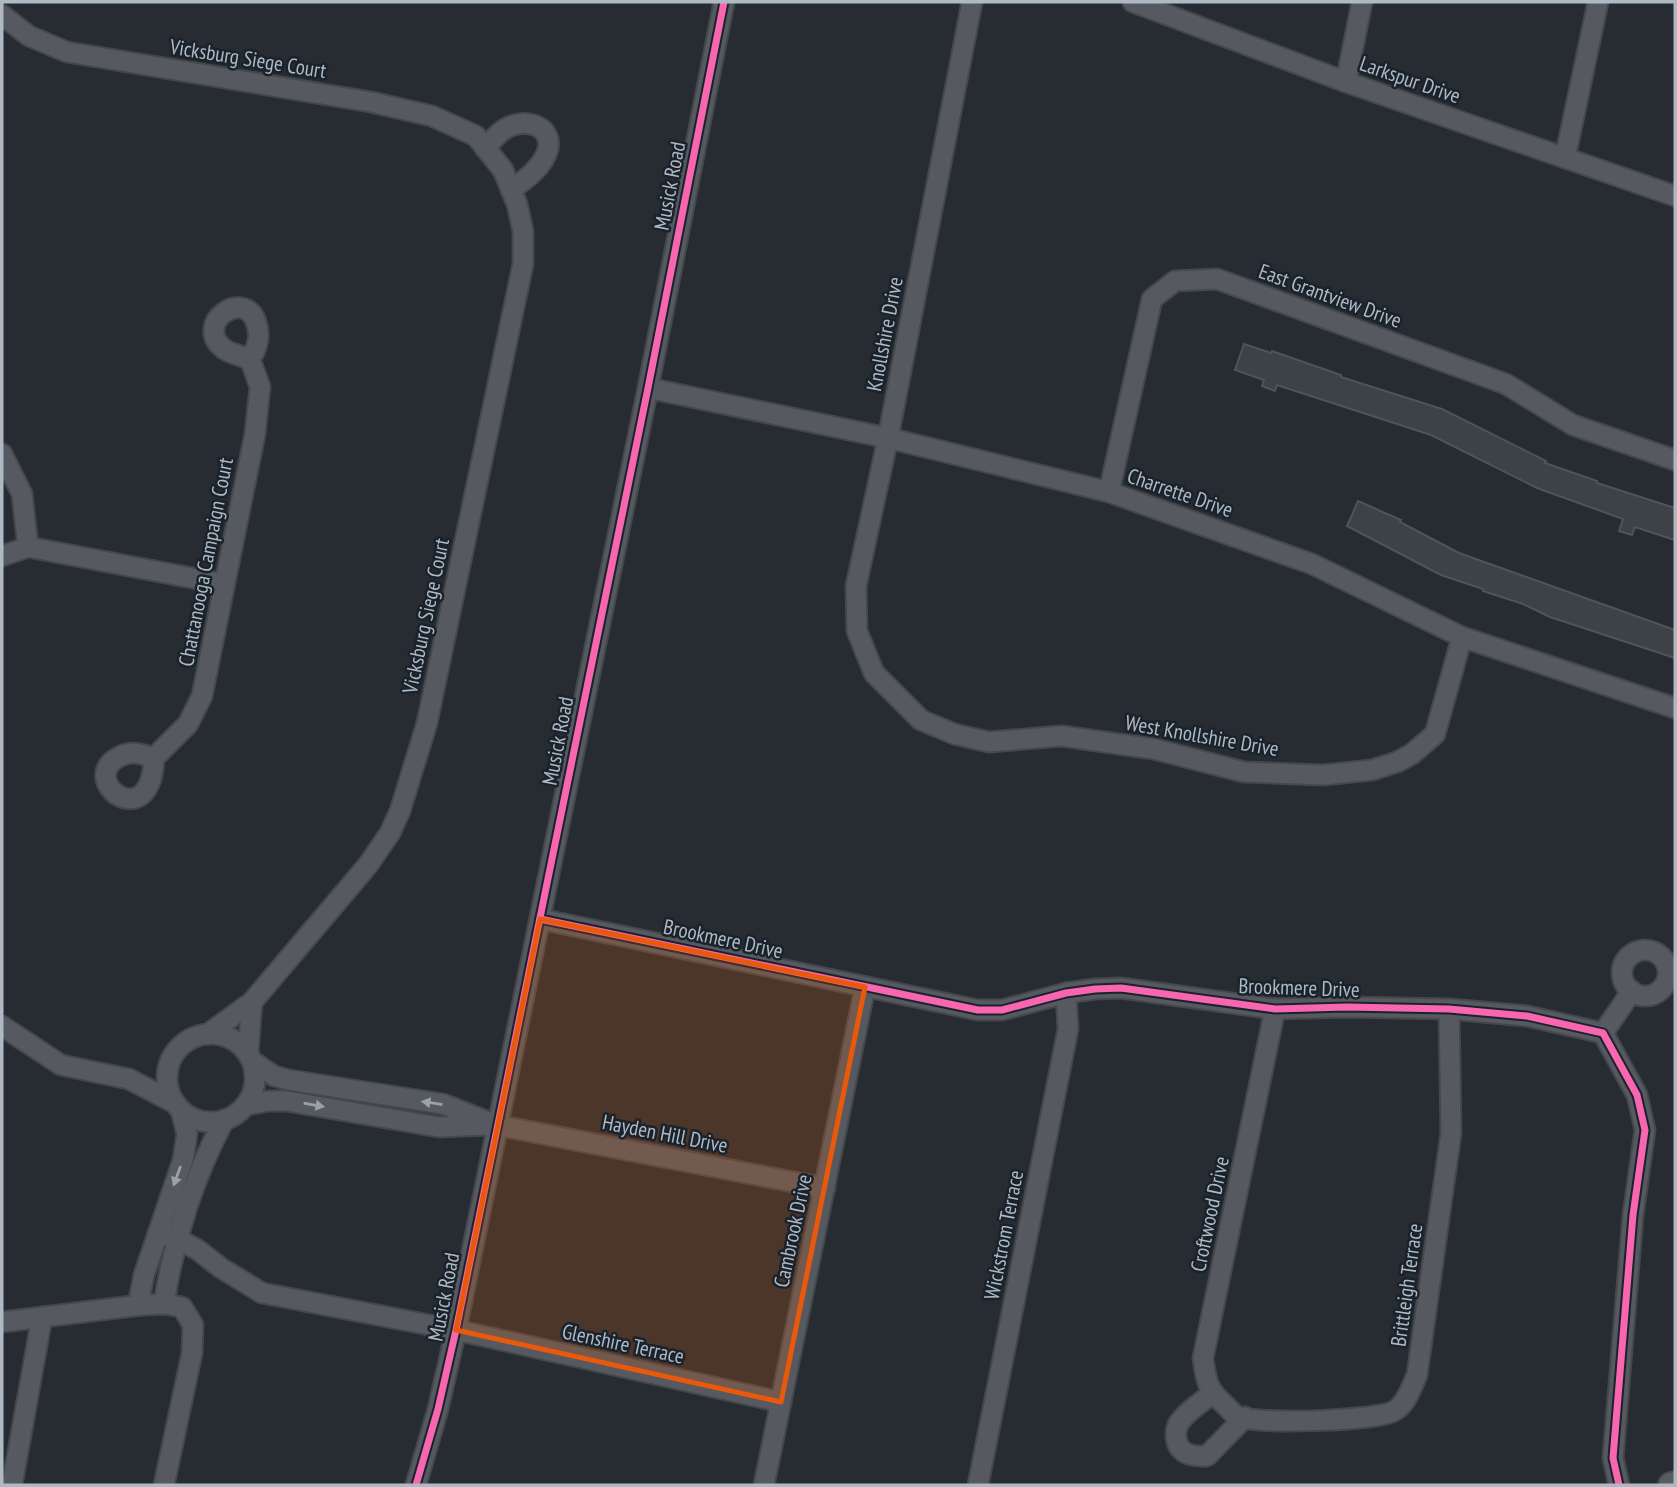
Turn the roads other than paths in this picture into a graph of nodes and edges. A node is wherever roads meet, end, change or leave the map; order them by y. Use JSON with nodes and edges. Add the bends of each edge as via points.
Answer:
{"nodes":[{"id":1,"x":724,"y":2,"type":"edge"},
{"id":2,"x":972,"y":2,"type":"edge"},
{"id":3,"x":1133,"y":2,"type":"edge"},
{"id":4,"x":1362,"y":2,"type":"edge"},
{"id":5,"x":1598,"y":2,"type":"edge"},
{"id":6,"x":2,"y":15,"type":"edge"},
{"id":7,"x":1346,"y":82,"type":"junction"},
{"id":8,"x":485,"y":148,"type":"junction"},
{"id":9,"x":1565,"y":158,"type":"junction"},
{"id":10,"x":511,"y":190,"type":"junction"},
{"id":11,"x":1675,"y":196,"type":"edge"},
{"id":12,"x":250,"y":359,"type":"dead end"},
{"id":13,"x":648,"y":388,"type":"junction"},
{"id":14,"x":888,"y":438,"type":"junction"},
{"id":15,"x":2,"y":454,"type":"edge"},
{"id":16,"x":1675,"y":460,"type":"edge"},
{"id":17,"x":1109,"y":492,"type":"junction"},
{"id":18,"x":28,"y":547,"type":"junction"},
{"id":19,"x":2,"y":556,"type":"edge"},
{"id":20,"x":224,"y":584,"type":"junction"},
{"id":21,"x":1462,"y":637,"type":"junction"},
{"id":22,"x":874,"y":673,"type":"joint"},
{"id":23,"x":1675,"y":708,"type":"edge"},
{"id":24,"x":153,"y":758,"type":"dead end"},
{"id":25,"x":540,"y":919,"type":"junction"},
{"id":26,"x":865,"y":987,"type":"junction"},
{"id":27,"x":1632,"y":991,"type":"dead end"},
{"id":28,"x":1066,"y":993,"type":"junction"},
{"id":29,"x":252,"y":1002,"type":"junction"},
{"id":30,"x":1275,"y":1009,"type":"junction"},
{"id":31,"x":1449,"y":1009,"type":"junction"},
{"id":32,"x":2,"y":1026,"type":"edge"},
{"id":33,"x":1603,"y":1033,"type":"junction"},
{"id":34,"x":208,"y":1034,"type":"junction"},
{"id":35,"x":250,"y":1057,"type":"junction"},
{"id":36,"x":171,"y":1059,"type":"junction"},
{"id":37,"x":129,"y":1079,"type":"junction"},
{"id":38,"x":246,"y":1105,"type":"junction"},
{"id":39,"x":178,"y":1106,"type":"junction"},
{"id":40,"x":224,"y":1120,"type":"junction"},
{"id":41,"x":496,"y":1125,"type":"junction"},
{"id":42,"x":825,"y":1188,"type":"junction"},
{"id":43,"x":159,"y":1233,"type":"junction"},
{"id":44,"x":178,"y":1239,"type":"junction"},
{"id":45,"x":164,"y":1304,"type":"junction"},
{"id":46,"x":141,"y":1305,"type":"junction"},
{"id":47,"x":42,"y":1317,"type":"junction"},
{"id":48,"x":2,"y":1322,"type":"edge"},
{"id":49,"x":456,"y":1331,"type":"junction"},
{"id":50,"x":1212,"y":1394,"type":"junction"},
{"id":51,"x":780,"y":1402,"type":"junction"},
{"id":52,"x":1241,"y":1417,"type":"junction"},
{"id":53,"x":12,"y":1485,"type":"edge"},
{"id":54,"x":164,"y":1485,"type":"edge"},
{"id":55,"x":416,"y":1485,"type":"edge"},
{"id":56,"x":764,"y":1485,"type":"edge"},
{"id":57,"x":978,"y":1485,"type":"edge"},
{"id":58,"x":1619,"y":1485,"type":"edge"}],
"edges":[{"from":1,"to":13,"type":"street","name":"Musick Road"},
{"from":2,"to":14,"type":"street","name":"Knollshire Drive"},
{"from":3,"to":7,"type":"street","name":"Larkspur Drive"},
{"from":4,"to":7,"type":"street"},
{"from":5,"to":9,"type":"street"},
{"from":6,"to":8,"type":"street","name":"Vicksburg Siege Court","via":[[29,36],[67,52],[432,116],[476,136]]},
{"from":7,"to":9,"type":"street","name":"Larkspur Drive"},
{"from":8,"to":10,"type":"street","name":"Vicksburg Siege Court","via":[[503,170]]},
{"from":8,"to":10,"type":"street","via":[[505,129],[524,122],[537,125],[547,135],[548,148],[540,162]]},
{"from":9,"to":11,"type":"street","name":"Larkspur Drive"},
{"from":10,"to":29,"type":"street","name":"Vicksburg Siege Court","via":[[523,231],[523,264],[427,723],[400,811],[368,865]]},
{"from":12,"to":20,"type":"street","name":"Chattanooga Campaign Court","via":[[260,387],[255,434]]},
{"from":13,"to":14,"type":"street","name":"Charrette Drive"},
{"from":13,"to":25,"type":"street","name":"Musick Road"},
{"from":14,"to":17,"type":"street","name":"Charrette Drive"},
{"from":14,"to":22,"type":"street","name":"Knollshire Drive","via":[[856,586],[857,631]]},
{"from":15,"to":18,"type":"street","via":[[22,494]]},
{"from":16,"to":17,"type":"street","name":"East Grantview Drive","via":[[1573,425],[1506,384],[1230,284],[1216,279],[1175,281],[1152,299]]},
{"from":17,"to":21,"type":"street","name":"Charrette Drive","via":[[1312,564]]},
{"from":18,"to":19,"type":"street"},
{"from":18,"to":20,"type":"street"},
{"from":20,"to":24,"type":"street","name":"Chattanooga Campaign Court","via":[[202,696],[188,724]]},
{"from":21,"to":22,"type":"street","name":"West Knollshire Drive","via":[[1435,733],[1397,762],[1372,770],[1323,775],[1244,772],[1154,749],[1062,736],[989,742],[921,720]]},
{"from":21,"to":23,"type":"street","name":"Charrette Drive"},
{"from":25,"to":26,"type":"street","name":"Brookmere Drive"},
{"from":25,"to":41,"type":"street","name":"Musick Road"},
{"from":26,"to":28,"type":"street","name":"Brookmere Drive","via":[[978,1010],[1002,1010]]},
{"from":26,"to":42,"type":"street","name":"Cambrook Drive"},
{"from":27,"to":33,"type":"street"},
{"from":28,"to":30,"type":"street","name":"Brookmere Drive","via":[[1121,988]]},
{"from":28,"to":57,"type":"street","name":"Wickstrom Terrace","via":[[1069,1029]]},
{"from":29,"to":34,"type":"street","name":"Vicksburg Siege Court"},
{"from":29,"to":35,"type":"street"},
{"from":30,"to":31,"type":"street","name":"Brookmere Drive"},
{"from":30,"to":50,"type":"street","name":"Croftwood Drive","via":[[1203,1358]]},
{"from":31,"to":33,"type":"street","name":"Brookmere Drive","via":[[1527,1016]]},
{"from":31,"to":52,"type":"street","name":"Brittleigh Terrace","via":[[1451,1133],[1417,1375],[1407,1397],[1394,1411],[1352,1419],[1275,1422]]},
{"from":32,"to":37,"type":"street","via":[[61,1065]]},
{"from":33,"to":58,"type":"street","via":[[1637,1095],[1645,1130],[1633,1214],[1614,1458]]},
{"from":34,"to":35,"type":"street","via":[[234,1041]]},
{"from":34,"to":36,"type":"street","via":[[190,1039]]},
{"from":35,"to":38,"type":"street","via":[[256,1079]]},
{"from":41,"to":35,"type":"street","one_way":true,"via":[[443,1104],[274,1076]]},
{"from":36,"to":37,"type":"street"},
{"from":36,"to":39,"type":"street","via":[[168,1086]]},
{"from":37,"to":39,"type":"street"},
{"from":38,"to":40,"type":"street"},
{"from":38,"to":41,"type":"street","one_way":true,"via":[[287,1101],[439,1127]]},
{"from":39,"to":40,"type":"street","via":[[205,1122]]},
{"from":39,"to":43,"type":"street","one_way":true,"via":[[186,1145]]},
{"from":40,"to":44,"type":"street","via":[[205,1159]]},
{"from":41,"to":42,"type":"street","name":"Hayden Hill Drive"},
{"from":41,"to":49,"type":"street","name":"Musick Road"},
{"from":42,"to":51,"type":"street","name":"Cambrook Drive"},
{"from":43,"to":44,"type":"street","name":"Glenshire Terrace"},
{"from":43,"to":46,"type":"street","via":[[142,1283]]},
{"from":44,"to":45,"type":"street"},
{"from":44,"to":49,"type":"street","name":"Glenshire Terrace","via":[[262,1293]]},
{"from":45,"to":46,"type":"street"},
{"from":45,"to":54,"type":"street","via":[[182,1307],[193,1325],[192,1353]]},
{"from":46,"to":47,"type":"street"},
{"from":47,"to":48,"type":"street"},
{"from":47,"to":53,"type":"street"},
{"from":49,"to":51,"type":"street","name":"Glenshire Terrace"},
{"from":49,"to":55,"type":"street","name":"Musick Road"},
{"from":50,"to":52,"type":"street"},
{"from":50,"to":52,"type":"street","via":[[1179,1421],[1176,1434],[1183,1452],[1208,1456]]},
{"from":51,"to":56,"type":"street","name":"Cambrook Drive"}]}
